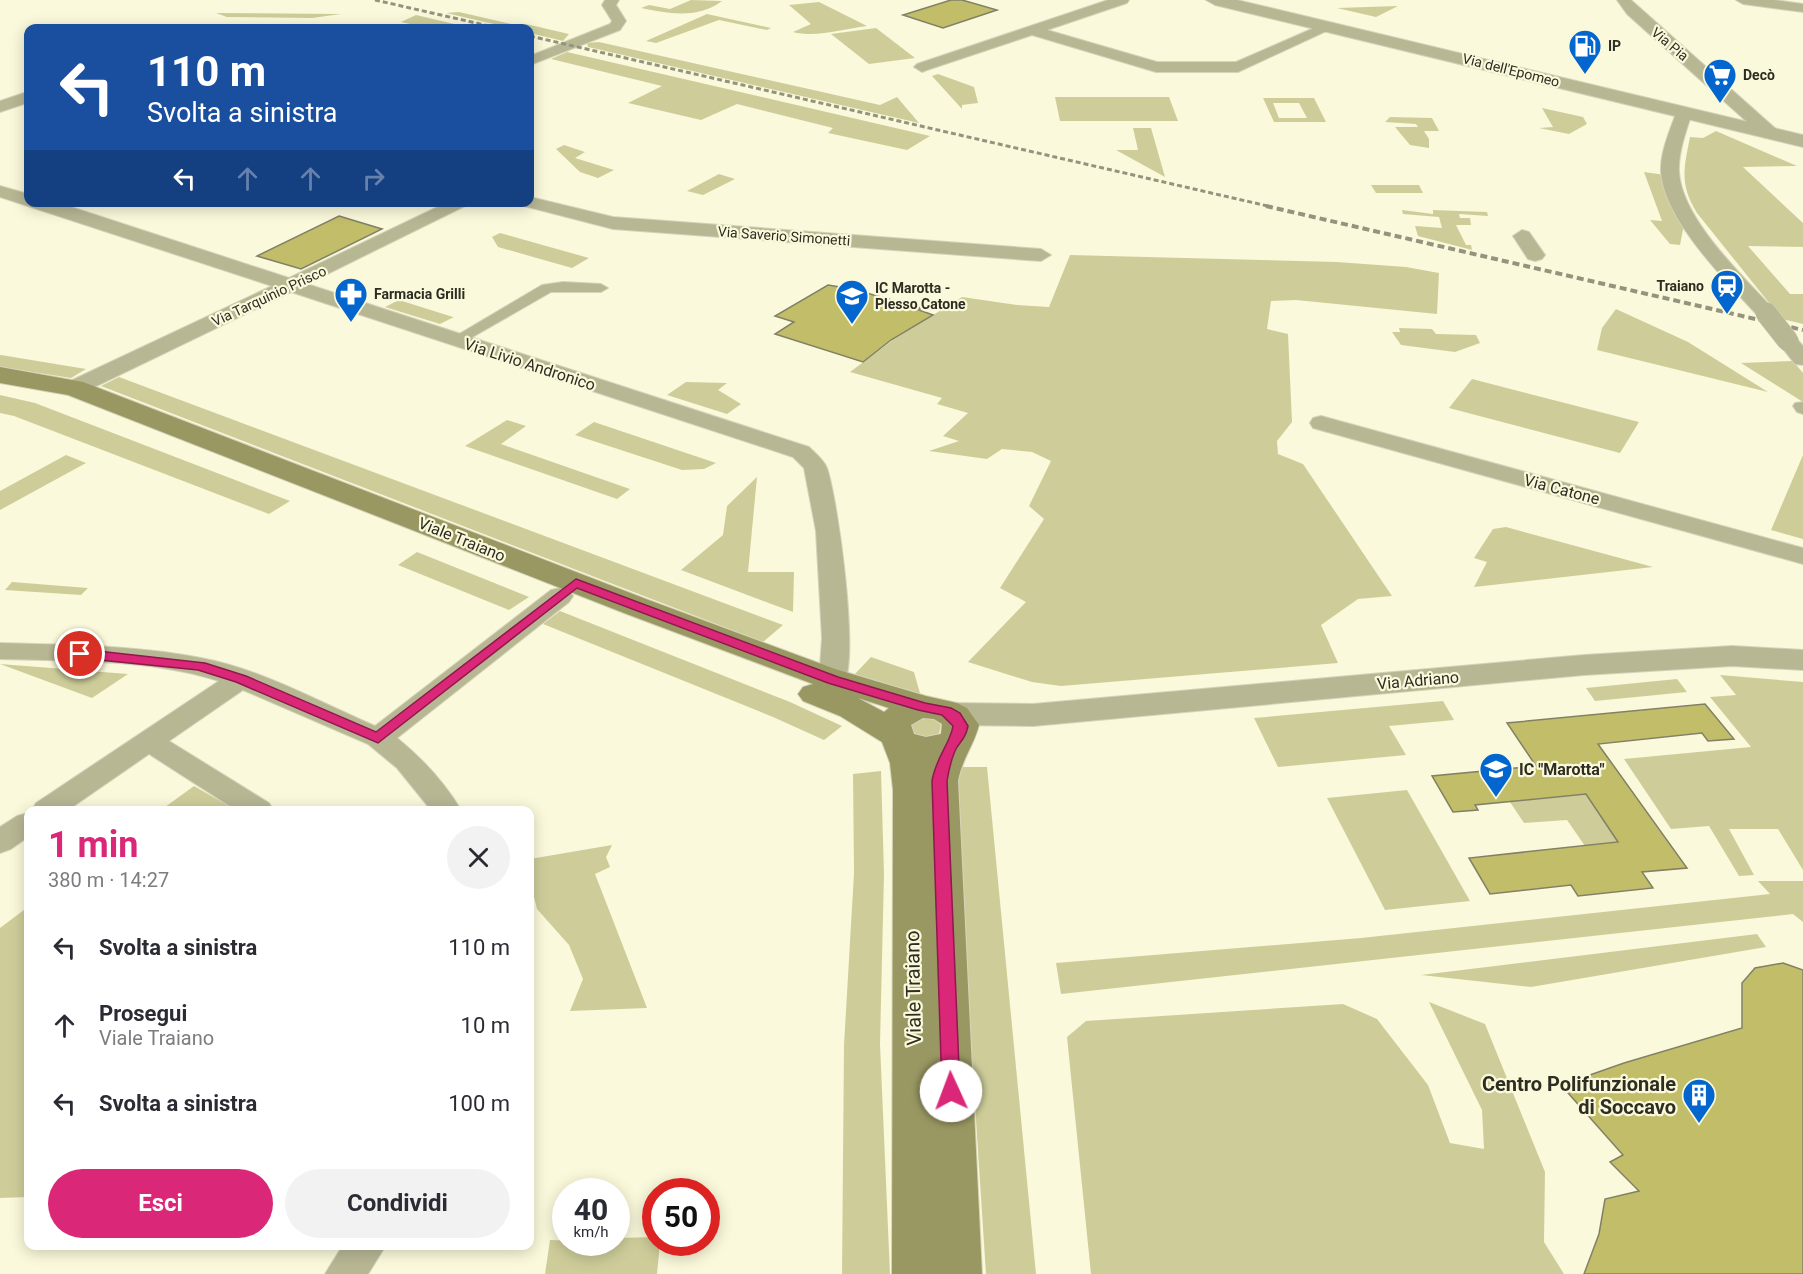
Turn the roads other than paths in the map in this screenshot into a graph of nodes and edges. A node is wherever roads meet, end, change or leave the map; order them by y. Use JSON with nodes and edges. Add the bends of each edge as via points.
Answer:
{"nodes":[{"id":1,"x":612,"y":0,"type":"edge"},
{"id":2,"x":1122,"y":0,"type":"edge"},
{"id":3,"x":1217,"y":0,"type":"edge"},
{"id":4,"x":1624,"y":0,"type":"edge"},
{"id":5,"x":1743,"y":0,"type":"edge"},
{"id":6,"x":1803,"y":8,"type":"edge"},
{"id":7,"x":1328,"y":27,"type":"junction"},
{"id":8,"x":1031,"y":30,"type":"junction"},
{"id":9,"x":534,"y":59,"type":"edge"},
{"id":10,"x":922,"y":67,"type":"dead end"},
{"id":11,"x":24,"y":98,"type":"edge"},
{"id":12,"x":0,"y":107,"type":"edge"},
{"id":13,"x":1684,"y":113,"type":"junction"},
{"id":14,"x":1771,"y":134,"type":"junction"},
{"id":15,"x":1803,"y":141,"type":"edge"},
{"id":16,"x":0,"y":191,"type":"edge"},
{"id":17,"x":24,"y":199,"type":"edge"},
{"id":18,"x":534,"y":203,"type":"edge"},
{"id":19,"x":51,"y":207,"type":"edge"},
{"id":20,"x":455,"y":207,"type":"edge"},
{"id":21,"x":1522,"y":236,"type":"dead end"},
{"id":22,"x":1041,"y":255,"type":"dead end"},
{"id":23,"x":1535,"y":255,"type":"dead end"},
{"id":24,"x":291,"y":285,"type":"junction"},
{"id":25,"x":601,"y":288,"type":"dead end"},
{"id":26,"x":457,"y":340,"type":"junction"},
{"id":27,"x":1803,"y":359,"type":"edge"},
{"id":28,"x":0,"y":375,"type":"edge"},
{"id":29,"x":0,"y":388,"type":"edge"},
{"id":30,"x":65,"y":394,"type":"junction"},
{"id":31,"x":1321,"y":423,"type":"dead end"},
{"id":32,"x":1803,"y":556,"type":"edge"},
{"id":33,"x":568,"y":590,"type":"junction"},
{"id":34,"x":0,"y":651,"type":"edge"},
{"id":35,"x":1803,"y":660,"type":"edge"},
{"id":36,"x":241,"y":679,"type":"junction"},
{"id":37,"x":833,"y":680,"type":"junction"},
{"id":38,"x":946,"y":726,"type":"junction"},
{"id":39,"x":897,"y":737,"type":"junction"},
{"id":40,"x":378,"y":738,"type":"junction"},
{"id":41,"x":149,"y":741,"type":"junction"},
{"id":42,"x":53,"y":806,"type":"edge"},
{"id":43,"x":252,"y":806,"type":"edge"},
{"id":44,"x":443,"y":806,"type":"edge"},
{"id":45,"x":24,"y":825,"type":"edge"},
{"id":46,"x":0,"y":842,"type":"edge"},
{"id":47,"x":362,"y":1250,"type":"edge"},
{"id":48,"x":345,"y":1274,"type":"edge"},
{"id":49,"x":916,"y":1274,"type":"edge"},
{"id":50,"x":958,"y":1274,"type":"edge"}],
"edges":[{"from":1,"to":9,"type":"street","via":[[609,4],[619,21],[615,27]]},
{"from":2,"to":8,"type":"street"},
{"from":3,"to":7,"type":"street","name":"Via dell'Epomeo"},
{"from":4,"to":14,"type":"street","name":"Via Pia","via":[[1632,12]]},
{"from":5,"to":6,"type":"street"},
{"from":7,"to":8,"type":"street","via":[[1238,67],[1156,67]]},
{"from":7,"to":13,"type":"street","name":"Via dell'Epomeo"},
{"from":8,"to":10,"type":"street"},
{"from":11,"to":12,"type":"street"},
{"from":13,"to":14,"type":"street","name":"Via dell'Epomeo"},
{"from":13,"to":27,"type":"street","bridge":true,"via":[[1670,172],[1672,190],[1694,228]]},
{"from":14,"to":15,"type":"street","name":"Via dell'Epomeo"},
{"from":16,"to":17,"type":"street"},
{"from":18,"to":22,"type":"street","name":"Via Saverio Simonetti","via":[[613,223]]},
{"from":19,"to":24,"type":"street","name":"Via Livio Andronico"},
{"from":20,"to":24,"type":"street","name":"Via Tarquinio Prisco"},
{"from":21,"to":23,"type":"street"},
{"from":24,"to":26,"type":"street","name":"Via Livio Andronico"},
{"from":24,"to":30,"type":"street","name":"Via Tarquinio Prisco"},
{"from":25,"to":26,"type":"street","via":[[547,288]]},
{"from":26,"to":37,"type":"street","name":"Via Livio Andronico","via":[[801,452],[815,466],[828,531],[836,638]]},
{"from":28,"to":30,"type":"main road","name":"Viale Traiano"},
{"from":29,"to":30,"type":"main road","name":"Viale Traiano"},
{"from":30,"to":33,"type":"main road","name":"Viale Traiano"},
{"from":31,"to":32,"type":"street","name":"Via Catone"},
{"from":33,"to":37,"type":"main road","name":"Viale Traiano"},
{"from":33,"to":39,"type":"main road","name":"Viale Traiano","via":[[852,708]]},
{"from":33,"to":40,"type":"street"},
{"from":34,"to":36,"type":"street","via":[[100,654],[200,666]]},
{"from":35,"to":38,"type":"street","name":"Via Adriano","via":[[1732,656],[1584,665]]},
{"from":36,"to":40,"type":"street"},
{"from":36,"to":41,"type":"street"},
{"from":37,"to":38,"type":"main road","name":"Viale Traiano"},
{"from":38,"to":39,"type":"main road","via":[[941,748],[924,750]]},
{"from":38,"to":39,"type":"main road","via":[[912,709],[896,719],[893,726]]},
{"from":38,"to":50,"type":"main road","name":"Viale Traiano","via":[[940,781]]},
{"from":39,"to":49,"type":"main road","name":"Viale Traiano","via":[[908,762],[911,783]]},
{"from":40,"to":44,"type":"street","via":[[407,761]]},
{"from":41,"to":42,"type":"street"},
{"from":41,"to":43,"type":"street"},
{"from":45,"to":46,"type":"street"},
{"from":47,"to":48,"type":"street"}]}
